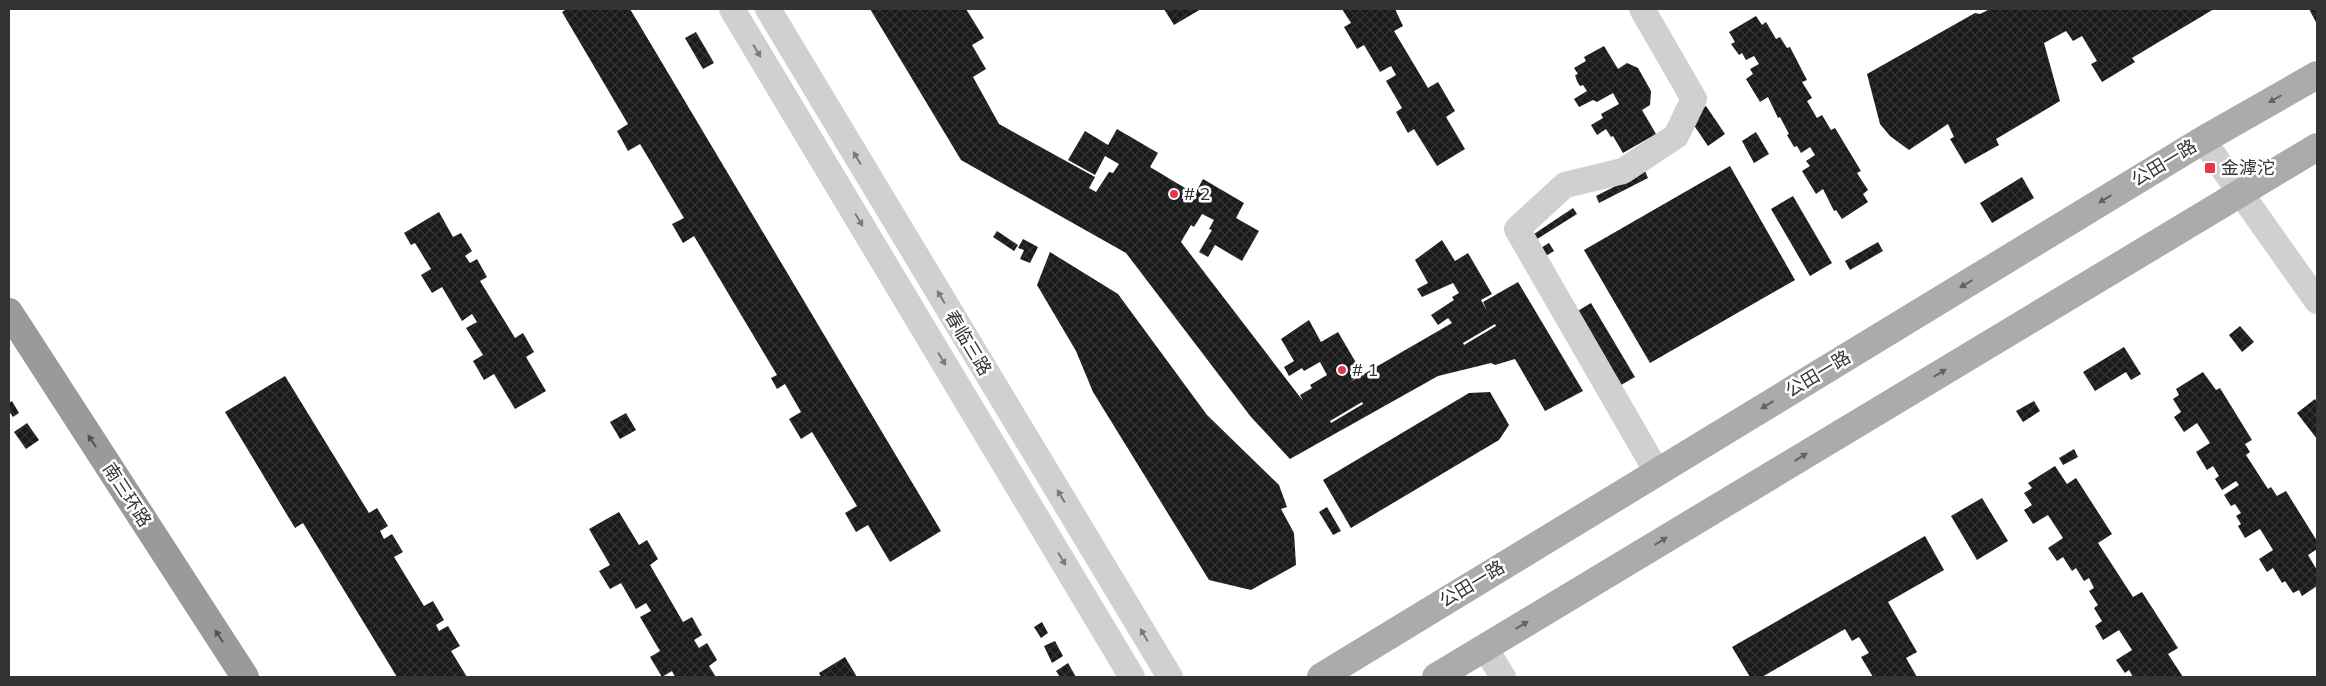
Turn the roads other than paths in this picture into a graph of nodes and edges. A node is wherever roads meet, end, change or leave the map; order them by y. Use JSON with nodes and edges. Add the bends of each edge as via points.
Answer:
{"nodes":[{"id":1,"x":732,"y":9,"type":"edge"},
{"id":2,"x":768,"y":9,"type":"edge"},
{"id":3,"x":1642,"y":9,"type":"edge"},
{"id":4,"x":2317,"y":75,"type":"edge"},
{"id":5,"x":2203,"y":140,"type":"junction"},
{"id":6,"x":2317,"y":147,"type":"edge"},
{"id":7,"x":2240,"y":192,"type":"junction"},
{"id":8,"x":2317,"y":301,"type":"edge"},
{"id":9,"x":9,"y":312,"type":"edge"},
{"id":10,"x":1657,"y":472,"type":"junction"},
{"id":11,"x":1485,"y":648,"type":"junction"},
{"id":12,"x":245,"y":677,"type":"edge"},
{"id":13,"x":1132,"y":677,"type":"edge"},
{"id":14,"x":1170,"y":677,"type":"edge"},
{"id":15,"x":1321,"y":677,"type":"edge"},
{"id":16,"x":1436,"y":677,"type":"edge"},
{"id":17,"x":1503,"y":677,"type":"edge"}],
"edges":[{"from":1,"to":13,"type":"street","name":"春临三路","one_way":true},
{"from":14,"to":2,"type":"street","name":"春临三路","one_way":true},
{"from":3,"to":10,"type":"street","via":[[1694,99],[1676,136],[1623,171],[1564,185],[1517,230]]},
{"from":4,"to":5,"type":"main road","name":"公田一路","one_way":true},
{"from":5,"to":7,"type":"street"},
{"from":5,"to":10,"type":"main road","name":"公田一路","one_way":true},
{"from":6,"to":7,"type":"main road"},
{"from":7,"to":8,"type":"street"},
{"from":11,"to":7,"type":"main road","one_way":true},
{"from":12,"to":9,"type":"highway","name":"南三环路","one_way":true},
{"from":10,"to":15,"type":"main road","name":"公田一路"},
{"from":11,"to":16,"type":"main road"},
{"from":11,"to":17,"type":"street"}]}
